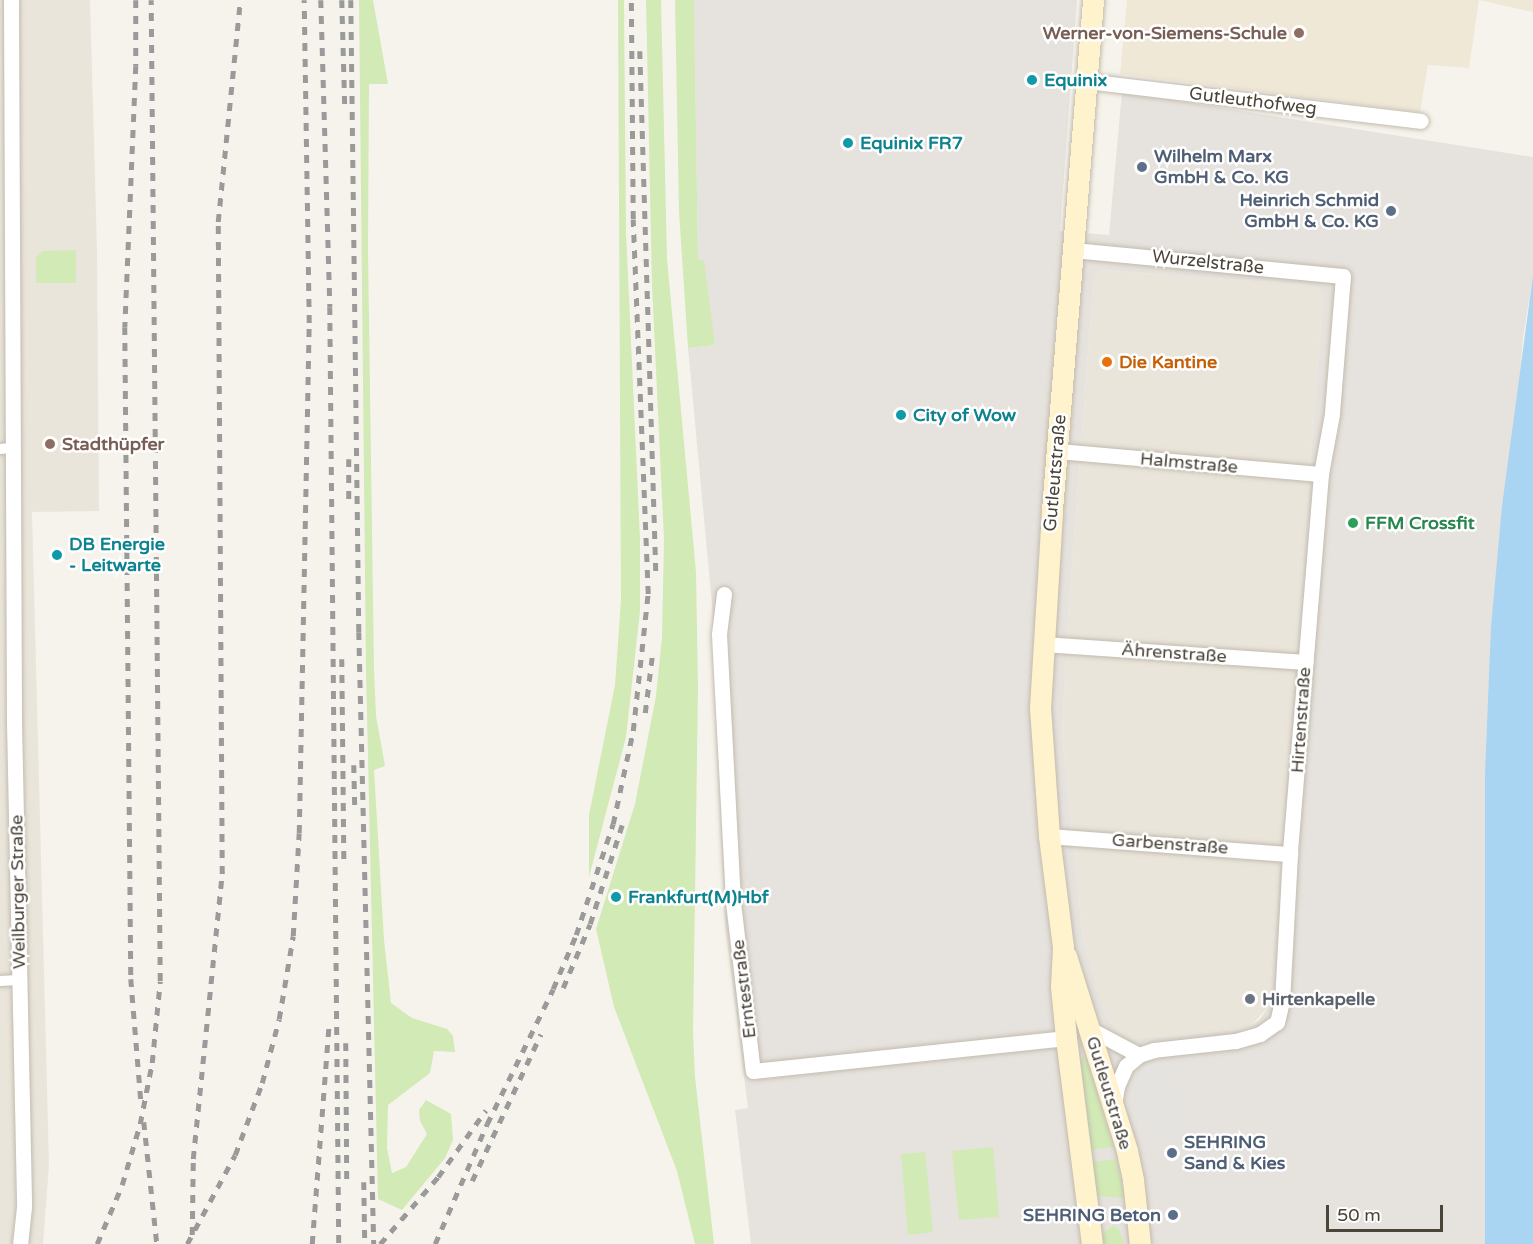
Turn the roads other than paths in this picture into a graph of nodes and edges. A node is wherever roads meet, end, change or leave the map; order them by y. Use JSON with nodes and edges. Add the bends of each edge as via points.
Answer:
{"nodes":[{"id":1,"x":11,"y":0,"type":"edge"},
{"id":2,"x":1093,"y":0,"type":"edge"},
{"id":3,"x":1086,"y":81,"type":"junction"},
{"id":4,"x":1421,"y":121,"type":"dead end"},
{"id":5,"x":1073,"y":250,"type":"junction"},
{"id":6,"x":6,"y":264,"type":"edge"},
{"id":7,"x":1343,"y":276,"type":"joint"},
{"id":8,"x":6,"y":448,"type":"edge"},
{"id":9,"x":1057,"y":451,"type":"junction"},
{"id":10,"x":1321,"y":474,"type":"junction"},
{"id":11,"x":724,"y":594,"type":"dead end"},
{"id":12,"x":1043,"y":644,"type":"junction"},
{"id":13,"x":1305,"y":662,"type":"junction"},
{"id":14,"x":7,"y":722,"type":"edge"},
{"id":15,"x":1049,"y":836,"type":"junction"},
{"id":16,"x":1290,"y":854,"type":"junction"},
{"id":17,"x":1063,"y":946,"type":"junction"},
{"id":18,"x":20,"y":980,"type":"junction"},
{"id":19,"x":0,"y":981,"type":"edge"},
{"id":20,"x":1090,"y":1029,"type":"junction"},
{"id":21,"x":1066,"y":1038,"type":"junction"},
{"id":22,"x":1139,"y":1054,"type":"junction"},
{"id":23,"x":1114,"y":1105,"type":"junction"},
{"id":24,"x":20,"y":1244,"type":"edge"},
{"id":25,"x":1092,"y":1244,"type":"edge"},
{"id":26,"x":1140,"y":1244,"type":"edge"}],
"edges":[{"from":1,"to":6,"type":"street","name":"Weilburger Straße"},
{"from":2,"to":3,"type":"main road","name":"Gutleutstraße"},
{"from":3,"to":4,"type":"street","name":"Gutleuthofweg"},
{"from":3,"to":5,"type":"main road","name":"Gutleutstraße"},
{"from":5,"to":7,"type":"street","name":"Wurzelstraße"},
{"from":5,"to":9,"type":"main road","name":"Gutleutstraße"},
{"from":6,"to":8,"type":"street","name":"Weilburger Straße"},
{"from":7,"to":10,"type":"street","name":"Hirtenstraße","via":[[1332,414]]},
{"from":8,"to":14,"type":"street","name":"Weilburger Straße"},
{"from":9,"to":10,"type":"street","name":"Halmstraße"},
{"from":9,"to":12,"type":"main road","name":"Gutleutstraße"},
{"from":10,"to":13,"type":"street","name":"Hirtenstraße"},
{"from":11,"to":21,"type":"street","name":"Erntestraße","via":[[719,634],[733,891],[753,1071]]},
{"from":12,"to":13,"type":"street","name":"Ährenstraße"},
{"from":12,"to":15,"type":"main road","name":"Gutleutstraße","via":[[1040,708]]},
{"from":13,"to":16,"type":"street","name":"Hirtenstraße"},
{"from":14,"to":18,"type":"street","name":"Weilburger Straße"},
{"from":15,"to":16,"type":"street","name":"Garbenstraße"},
{"from":15,"to":17,"type":"main road","name":"Gutleutstraße"},
{"from":16,"to":22,"type":"street","name":"Hirtenstraße","via":[[1282,1001],[1277,1022],[1260,1034],[1235,1041]]},
{"from":17,"to":20,"type":"main road","name":"Gutleutstraße"},
{"from":17,"to":21,"type":"main road","name":"Gutleutstraße","via":[[1061,986]]},
{"from":18,"to":19,"type":"street"},
{"from":18,"to":24,"type":"street","name":"Weilburger Straße","via":[[24,1207]]},
{"from":20,"to":22,"type":"street"},
{"from":20,"to":23,"type":"main road","name":"Gutleutstraße"},
{"from":21,"to":25,"type":"main road","name":"Gutleutstraße"},
{"from":22,"to":23,"type":"street","via":[[1126,1066]]},
{"from":23,"to":26,"type":"main road","name":"Gutleutstraße","via":[[1133,1180]]}]}
